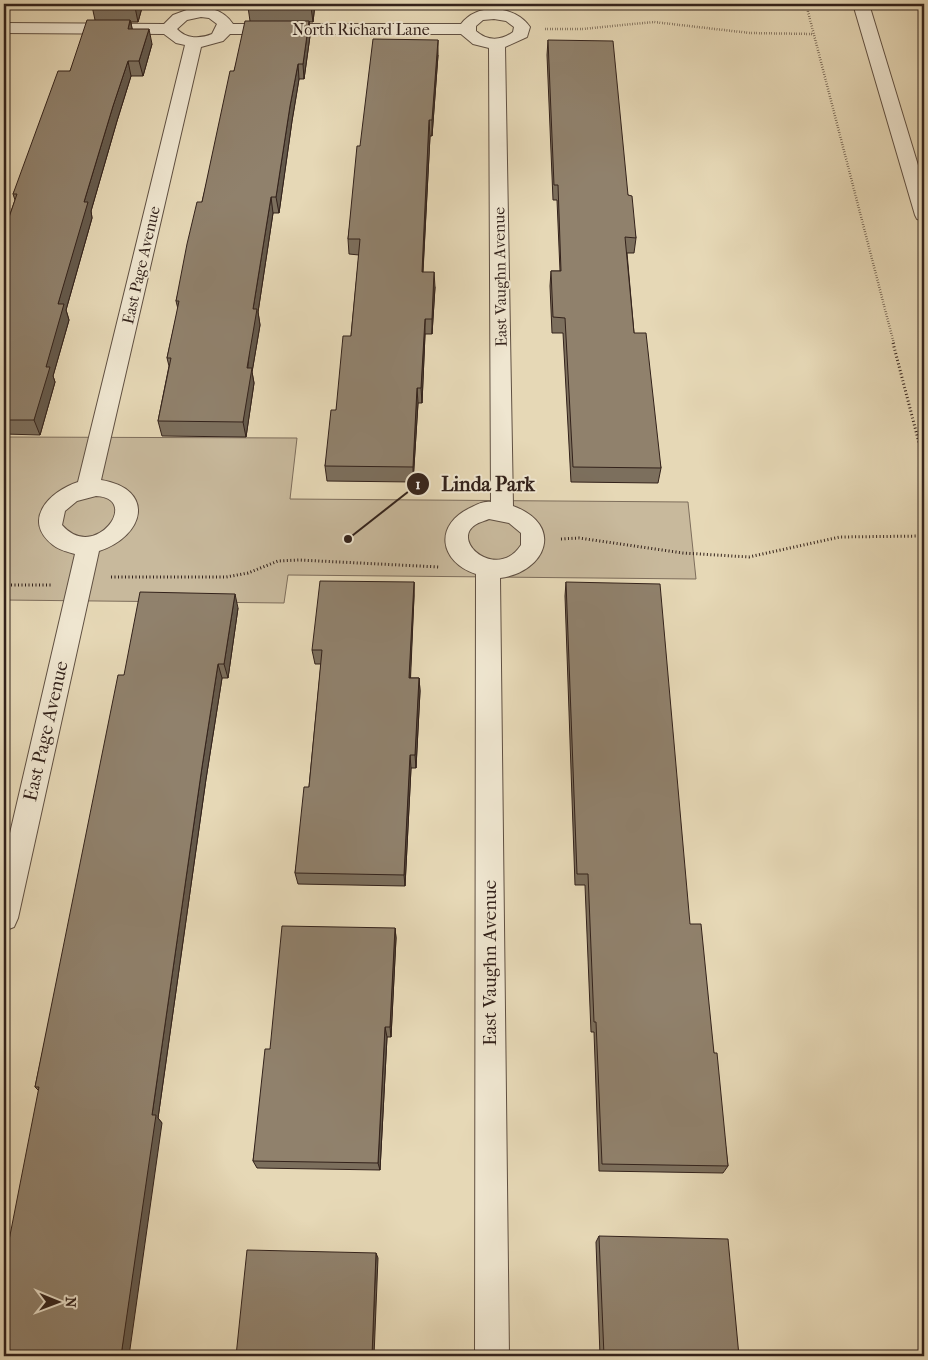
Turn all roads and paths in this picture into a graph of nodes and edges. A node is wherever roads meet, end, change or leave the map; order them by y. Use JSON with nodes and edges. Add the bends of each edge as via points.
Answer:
{"nodes":[{"id":1,"x":806,"y":4,"type":"edge"},
{"id":2,"x":861,"y":4,"type":"edge"},
{"id":3,"x":201,"y":8,"type":"edge"},
{"id":4,"x":497,"y":9,"type":"edge"},
{"id":5,"x":4,"y":28,"type":"edge"},
{"id":6,"x":522,"y":28,"type":"junction"},
{"id":7,"x":169,"y":29,"type":"junction"},
{"id":8,"x":224,"y":29,"type":"junction"},
{"id":9,"x":467,"y":29,"type":"junction"},
{"id":10,"x":814,"y":34,"type":"junction"},
{"id":11,"x":194,"y":42,"type":"junction"},
{"id":12,"x":497,"y":44,"type":"junction"},
{"id":13,"x":924,"y":215,"type":"edge"},
{"id":14,"x":924,"y":462,"type":"edge"},
{"id":15,"x":88,"y":488,"type":"junction"},
{"id":16,"x":502,"y":510,"type":"junction"},
{"id":17,"x":924,"y":536,"type":"edge"},
{"id":18,"x":533,"y":540,"type":"junction"},
{"id":19,"x":89,"y":546,"type":"junction"},
{"id":20,"x":479,"y":566,"type":"junction"},
{"id":21,"x":4,"y":585,"type":"edge"},
{"id":22,"x":80,"y":585,"type":"junction"},
{"id":23,"x":4,"y":918,"type":"edge"},
{"id":24,"x":492,"y":1356,"type":"edge"}],
"edges":[{"from":1,"to":10,"type":"path"},
{"from":2,"to":13,"type":"street"},
{"from":3,"to":7,"type":"street","via":[[180,17]]},
{"from":3,"to":8,"type":"street","via":[[219,17],[225,24]]},
{"from":4,"to":6,"type":"street","via":[[514,18]]},
{"from":4,"to":9,"type":"street","via":[[477,17]]},
{"from":5,"to":7,"type":"street"},
{"from":6,"to":10,"type":"path","via":[[582,29],[654,22],[750,33]]},
{"from":6,"to":12,"type":"street","via":[[515,39]]},
{"from":7,"to":11,"type":"street","via":[[175,38]]},
{"from":8,"to":9,"type":"street","name":"North Richard Lane"},
{"from":8,"to":11,"type":"street","via":[[213,39]]},
{"from":9,"to":12,"type":"street","via":[[475,39]]},
{"from":10,"to":14,"type":"path"},
{"from":11,"to":15,"type":"street","name":"East Page Avenue"},
{"from":12,"to":16,"type":"street","name":"East Vaughn Avenue"},
{"from":15,"to":19,"type":"street","via":[[62,500],[53,510],[50,520],[54,534],[63,542]]},
{"from":15,"to":19,"type":"street","via":[[106,489],[118,494],[128,513],[125,524],[116,534]]},
{"from":16,"to":18,"type":"street","via":[[525,521],[532,531]]},
{"from":16,"to":20,"type":"street","via":[[473,514],[458,528],[456,535],[460,553]]},
{"from":17,"to":18,"type":"path","via":[[840,537],[750,557],[683,553],[578,538]]},
{"from":18,"to":20,"type":"street","via":[[531,550],[520,562],[503,569]]},
{"from":19,"to":22,"type":"street","name":"East Page Avenue"},
{"from":20,"to":22,"type":"path","via":[[462,569],[299,560],[278,562],[226,577],[105,577]]},
{"from":20,"to":24,"type":"street","name":"East Vaughn Avenue"},
{"from":21,"to":22,"type":"path"},
{"from":22,"to":23,"type":"street","name":"East Page Avenue"}]}
